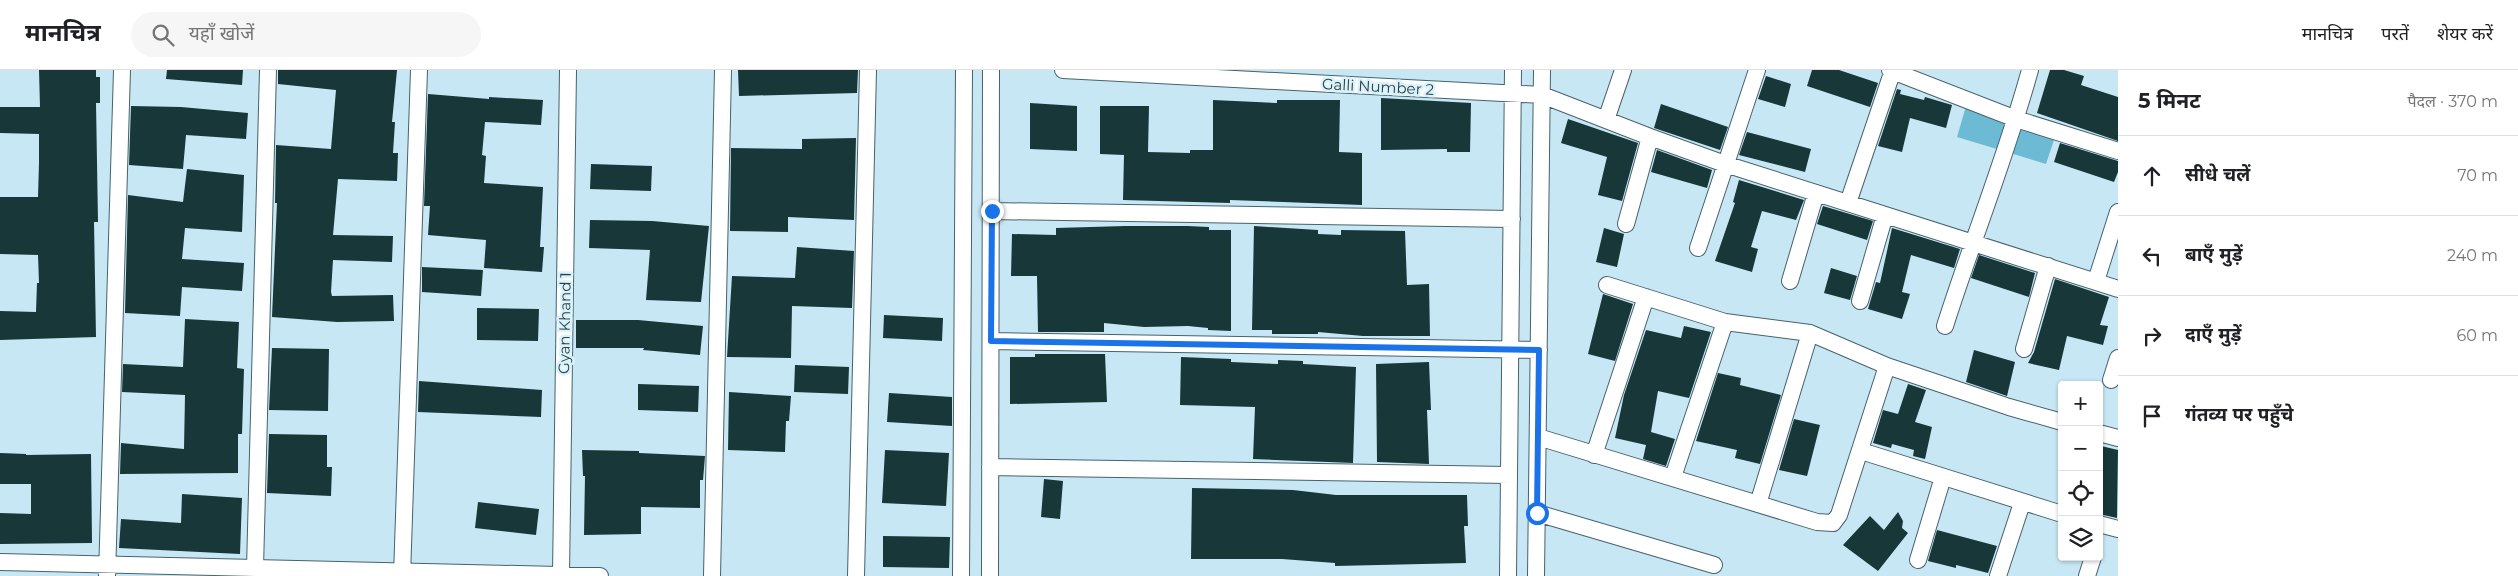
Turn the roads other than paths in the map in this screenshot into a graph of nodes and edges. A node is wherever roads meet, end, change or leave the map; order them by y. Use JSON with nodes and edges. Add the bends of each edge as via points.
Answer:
{"nodes":[{"id":1,"x":122,"y":70,"type":"edge"},
{"id":2,"x":268,"y":70,"type":"edge"},
{"id":3,"x":419,"y":70,"type":"edge"},
{"id":4,"x":568,"y":70,"type":"edge"},
{"id":5,"x":723,"y":70,"type":"edge"},
{"id":6,"x":868,"y":70,"type":"edge"},
{"id":7,"x":964,"y":70,"type":"edge"},
{"id":8,"x":992,"y":70,"type":"edge"},
{"id":9,"x":1063,"y":70,"type":"edge"},
{"id":10,"x":1514,"y":70,"type":"edge"},
{"id":11,"x":1542,"y":70,"type":"edge"},
{"id":12,"x":1623,"y":70,"type":"edge"},
{"id":13,"x":1757,"y":70,"type":"edge"},
{"id":14,"x":1892,"y":70,"type":"edge"},
{"id":15,"x":2030,"y":70,"type":"edge"},
{"id":16,"x":1513,"y":94,"type":"junction"},
{"id":17,"x":1542,"y":95,"type":"junction"},
{"id":18,"x":2016,"y":119,"type":"junction"},
{"id":19,"x":1606,"y":120,"type":"junction"},
{"id":20,"x":1650,"y":137,"type":"junction"},
{"id":21,"x":2118,"y":151,"type":"edge"},
{"id":22,"x":1725,"y":164,"type":"junction"},
{"id":23,"x":1816,"y":193,"type":"junction"},
{"id":24,"x":1848,"y":203,"type":"junction"},
{"id":25,"x":992,"y":211,"type":"junction"},
{"id":26,"x":2118,"y":212,"type":"edge"},
{"id":27,"x":1885,"y":214,"type":"junction"},
{"id":28,"x":1512,"y":219,"type":"junction"},
{"id":29,"x":1626,"y":224,"type":"dead end"},
{"id":30,"x":1972,"y":241,"type":"junction"},
{"id":31,"x":1698,"y":248,"type":"dead end"},
{"id":32,"x":2048,"y":266,"type":"junction"},
{"id":33,"x":1790,"y":281,"type":"dead end"},
{"id":34,"x":2096,"y":282,"type":"junction"},
{"id":35,"x":1607,"y":285,"type":"dead end"},
{"id":36,"x":2118,"y":288,"type":"edge"},
{"id":37,"x":1646,"y":297,"type":"junction"},
{"id":38,"x":1860,"y":302,"type":"dead end"},
{"id":39,"x":1725,"y":322,"type":"junction"},
{"id":40,"x":1945,"y":326,"type":"dead end"},
{"id":41,"x":1810,"y":333,"type":"junction"},
{"id":42,"x":991,"y":341,"type":"junction"},
{"id":43,"x":1510,"y":349,"type":"junction"},
{"id":44,"x":2024,"y":349,"type":"dead end"},
{"id":45,"x":1539,"y":350,"type":"junction"},
{"id":46,"x":2118,"y":358,"type":"edge"},
{"id":47,"x":1886,"y":366,"type":"junction"},
{"id":48,"x":2112,"y":380,"type":"dead end"},
{"id":49,"x":2058,"y":421,"type":"edge"},
{"id":50,"x":2103,"y":434,"type":"edge"},
{"id":51,"x":1538,"y":436,"type":"junction"},
{"id":52,"x":2118,"y":438,"type":"edge"},
{"id":53,"x":1861,"y":451,"type":"junction"},
{"id":54,"x":1594,"y":455,"type":"junction"},
{"id":55,"x":990,"y":467,"type":"junction"},
{"id":56,"x":1509,"y":475,"type":"junction"},
{"id":57,"x":1673,"y":477,"type":"junction"},
{"id":58,"x":1943,"y":477,"type":"junction"},
{"id":59,"x":2022,"y":503,"type":"junction"},
{"id":60,"x":1758,"y":504,"type":"junction"},
{"id":61,"x":1537,"y":513,"type":"junction"},
{"id":62,"x":2058,"y":513,"type":"edge"},
{"id":63,"x":1918,"y":560,"type":"dead end"},
{"id":64,"x":2092,"y":561,"type":"edge"},
{"id":65,"x":0,"y":562,"type":"edge"},
{"id":66,"x":1714,"y":565,"type":"dead end"},
{"id":67,"x":255,"y":568,"type":"junction"},
{"id":68,"x":107,"y":570,"type":"edge"},
{"id":69,"x":402,"y":574,"type":"edge"},
{"id":70,"x":561,"y":575,"type":"edge"},
{"id":71,"x":600,"y":576,"type":"edge"},
{"id":72,"x":712,"y":576,"type":"edge"},
{"id":73,"x":856,"y":576,"type":"edge"},
{"id":74,"x":961,"y":576,"type":"edge"},
{"id":75,"x":990,"y":576,"type":"edge"},
{"id":76,"x":1508,"y":576,"type":"edge"},
{"id":77,"x":1536,"y":576,"type":"edge"},
{"id":78,"x":1998,"y":576,"type":"edge"},
{"id":79,"x":2087,"y":576,"type":"edge"}],
"edges":[{"from":1,"to":68,"type":"street"},
{"from":2,"to":67,"type":"street"},
{"from":3,"to":69,"type":"street"},
{"from":4,"to":70,"type":"street","name":"Gyan Khand 1"},
{"from":5,"to":72,"type":"street"},
{"from":6,"to":73,"type":"street"},
{"from":7,"to":74,"type":"street"},
{"from":8,"to":25,"type":"street"},
{"from":9,"to":16,"type":"street","name":"Galli Number 2"},
{"from":10,"to":16,"type":"street"},
{"from":11,"to":17,"type":"street"},
{"from":12,"to":19,"type":"street"},
{"from":13,"to":22,"type":"street"},
{"from":14,"to":18,"type":"street"},
{"from":14,"to":24,"type":"street"},
{"from":15,"to":18,"type":"street"},
{"from":16,"to":17,"type":"street","name":"Galli Number 2"},
{"from":16,"to":28,"type":"street"},
{"from":17,"to":19,"type":"street","name":"Galli Number 2"},
{"from":17,"to":45,"type":"street"},
{"from":18,"to":21,"type":"street"},
{"from":18,"to":30,"type":"street"},
{"from":19,"to":20,"type":"street","name":"Galli Number 2"},
{"from":20,"to":22,"type":"street","name":"Galli Number 2"},
{"from":20,"to":29,"type":"street"},
{"from":22,"to":23,"type":"street","name":"Galli Number 2"},
{"from":22,"to":31,"type":"street"},
{"from":23,"to":24,"type":"street","name":"Galli Number 2"},
{"from":23,"to":33,"type":"street"},
{"from":24,"to":27,"type":"street","name":"Galli Number 2"},
{"from":25,"to":28,"type":"street"},
{"from":25,"to":42,"type":"street"},
{"from":26,"to":34,"type":"street"},
{"from":27,"to":30,"type":"street","name":"Galli Number 2"},
{"from":27,"to":38,"type":"street"},
{"from":28,"to":43,"type":"street"},
{"from":30,"to":32,"type":"street","name":"Galli Number 2"},
{"from":30,"to":40,"type":"street"},
{"from":32,"to":34,"type":"street","name":"Galli Number 2"},
{"from":32,"to":44,"type":"street"},
{"from":34,"to":36,"type":"street","name":"Galli Number 2"},
{"from":35,"to":37,"type":"street"},
{"from":37,"to":39,"type":"street"},
{"from":37,"to":54,"type":"street"},
{"from":39,"to":41,"type":"street"},
{"from":39,"to":57,"type":"street"},
{"from":41,"to":47,"type":"street"},
{"from":41,"to":60,"type":"street"},
{"from":42,"to":43,"type":"street"},
{"from":42,"to":55,"type":"street"},
{"from":43,"to":45,"type":"street"},
{"from":43,"to":56,"type":"street"},
{"from":45,"to":51,"type":"street"},
{"from":46,"to":48,"type":"street"},
{"from":47,"to":49,"type":"street"},
{"from":47,"to":53,"type":"street"},
{"from":50,"to":52,"type":"street"},
{"from":51,"to":54,"type":"street"},
{"from":51,"to":61,"type":"street"},
{"from":53,"to":58,"type":"street"},
{"from":53,"to":60,"type":"street","via":[[1839,515],[1833,523],[1817,522]]},
{"from":54,"to":57,"type":"street"},
{"from":55,"to":56,"type":"street"},
{"from":55,"to":75,"type":"street"},
{"from":56,"to":76,"type":"street"},
{"from":57,"to":60,"type":"street"},
{"from":58,"to":59,"type":"street"},
{"from":58,"to":63,"type":"street"},
{"from":59,"to":62,"type":"street"},
{"from":59,"to":78,"type":"street"},
{"from":61,"to":66,"type":"street"},
{"from":61,"to":77,"type":"street"},
{"from":64,"to":79,"type":"street"},
{"from":65,"to":68,"type":"street"},
{"from":67,"to":68,"type":"street"},
{"from":67,"to":69,"type":"street"},
{"from":69,"to":70,"type":"street"},
{"from":70,"to":71,"type":"street"}]}
